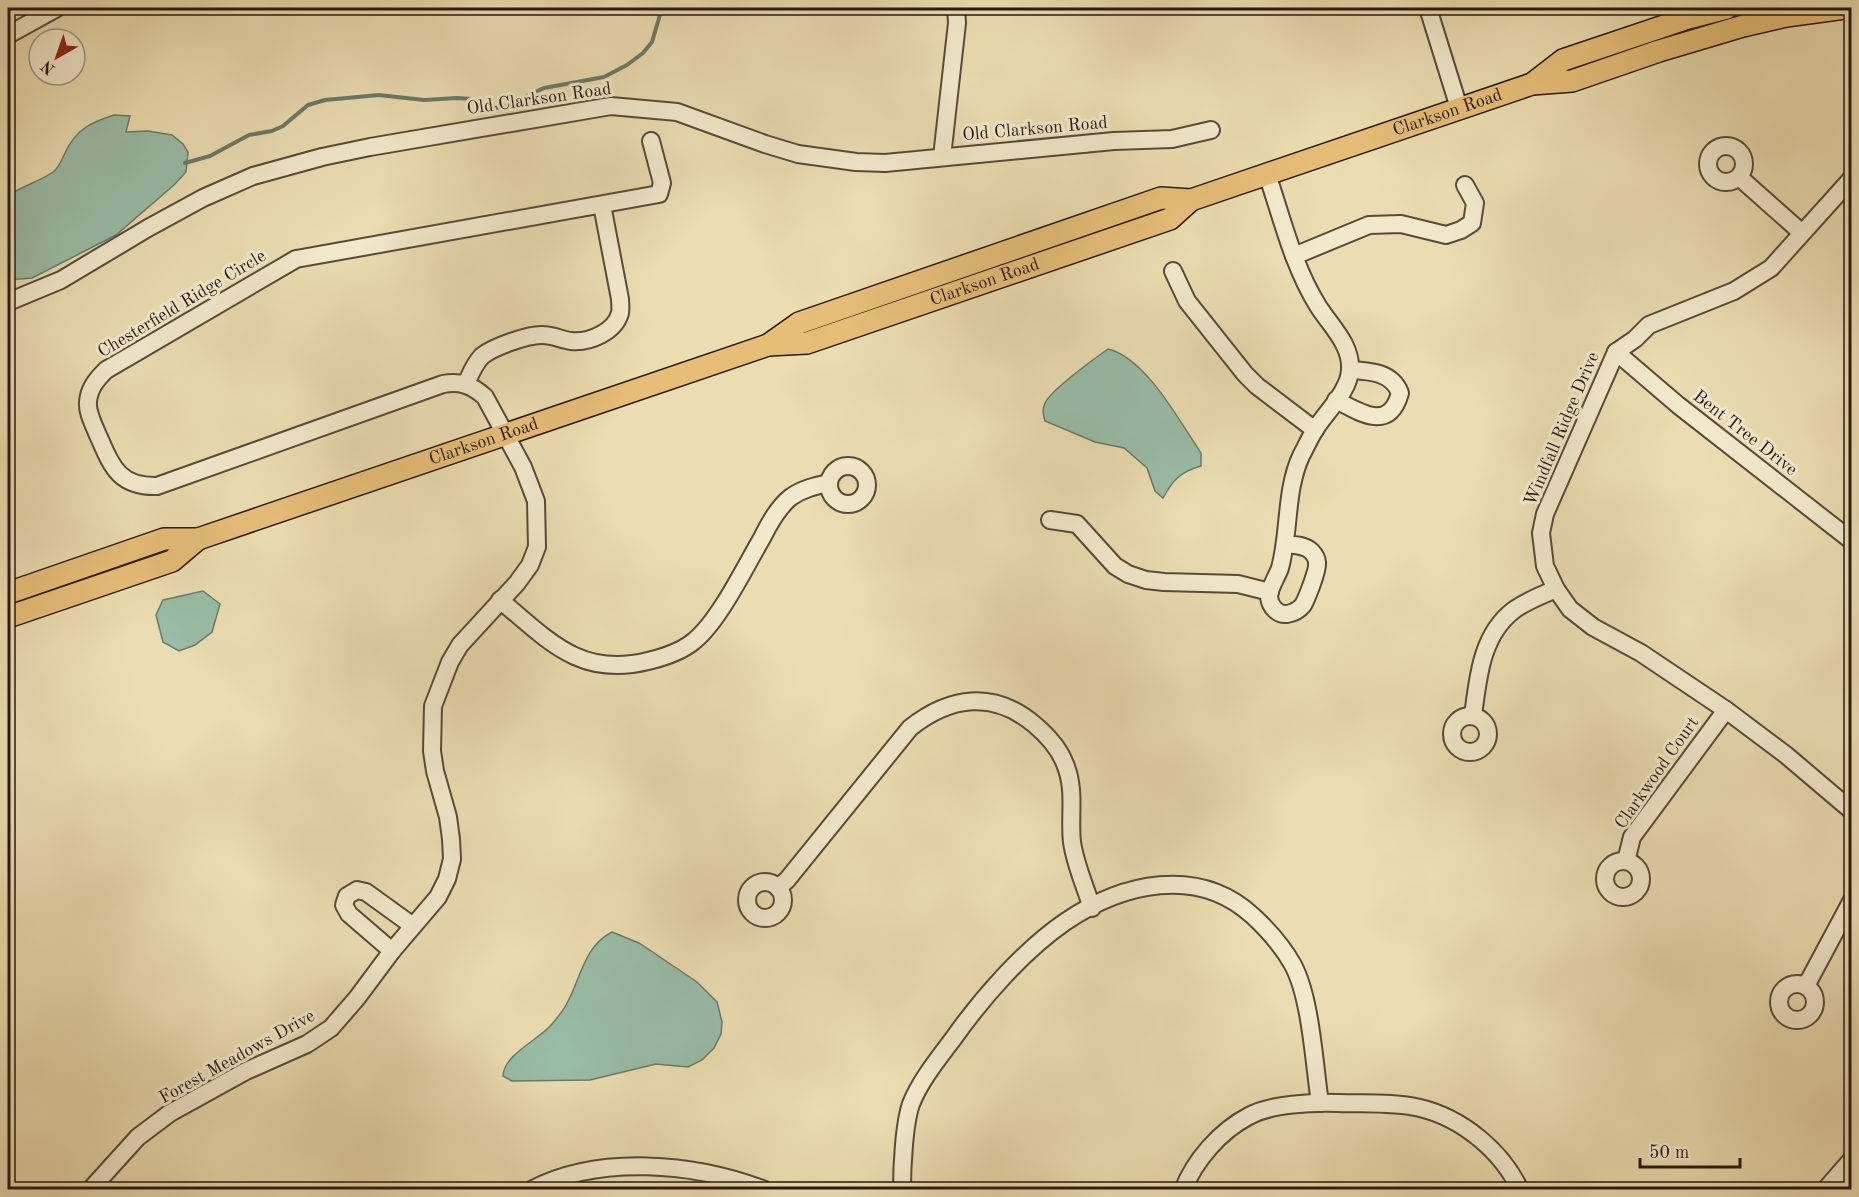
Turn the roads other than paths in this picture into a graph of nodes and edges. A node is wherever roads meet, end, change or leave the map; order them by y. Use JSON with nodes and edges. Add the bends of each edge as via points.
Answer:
{"nodes":[{"id":1,"x":57,"y":8,"type":"edge"},
{"id":2,"x":956,"y":8,"type":"edge"},
{"id":3,"x":1428,"y":8,"type":"edge"},
{"id":4,"x":1727,"y":8,"type":"edge"},
{"id":5,"x":1845,"y":8,"type":"edge"},
{"id":6,"x":8,"y":35,"type":"edge"},
{"id":7,"x":1532,"y":84,"type":"junction"},
{"id":8,"x":1460,"y":108,"type":"junction"},
{"id":9,"x":1211,"y":130,"type":"dead end"},
{"id":10,"x":651,"y":141,"type":"dead end"},
{"id":11,"x":942,"y":157,"type":"junction"},
{"id":12,"x":1267,"y":174,"type":"junction"},
{"id":13,"x":1739,"y":177,"type":"dead end"},
{"id":14,"x":1851,"y":178,"type":"edge"},
{"id":15,"x":1466,"y":185,"type":"dead end"},
{"id":16,"x":602,"y":205,"type":"junction"},
{"id":17,"x":1802,"y":233,"type":"junction"},
{"id":18,"x":1294,"y":255,"type":"junction"},
{"id":19,"x":1173,"y":271,"type":"dead end"},
{"id":20,"x":8,"y":302,"type":"edge"},
{"id":21,"x":1616,"y":352,"type":"junction"},
{"id":22,"x":1350,"y":370,"type":"junction"},
{"id":23,"x":466,"y":384,"type":"junction"},
{"id":24,"x":1336,"y":400,"type":"junction"},
{"id":25,"x":1315,"y":430,"type":"junction"},
{"id":26,"x":506,"y":435,"type":"junction"},
{"id":27,"x":829,"y":483,"type":"dead end"},
{"id":28,"x":1050,"y":520,"type":"dead end"},
{"id":29,"x":1849,"y":535,"type":"edge"},
{"id":30,"x":198,"y":539,"type":"junction"},
{"id":31,"x":1285,"y":544,"type":"junction"},
{"id":32,"x":1556,"y":589,"type":"junction"},
{"id":33,"x":1269,"y":592,"type":"junction"},
{"id":34,"x":8,"y":593,"type":"edge"},
{"id":35,"x":500,"y":600,"type":"junction"},
{"id":36,"x":8,"y":617,"type":"edge"},
{"id":37,"x":1726,"y":710,"type":"junction"},
{"id":38,"x":1473,"y":716,"type":"dead end"},
{"id":39,"x":1851,"y":812,"type":"edge"},
{"id":40,"x":1626,"y":861,"type":"dead end"},
{"id":41,"x":778,"y":888,"type":"dead end"},
{"id":42,"x":1851,"y":900,"type":"edge"},
{"id":43,"x":1092,"y":908,"type":"junction"},
{"id":44,"x":414,"y":926,"type":"junction"},
{"id":45,"x":392,"y":951,"type":"junction"},
{"id":46,"x":1806,"y":986,"type":"dead end"},
{"id":47,"x":1320,"y":1103,"type":"junction"},
{"id":48,"x":1851,"y":1159,"type":"edge"},
{"id":49,"x":90,"y":1190,"type":"edge"},
{"id":50,"x":531,"y":1190,"type":"edge"},
{"id":51,"x":765,"y":1190,"type":"edge"},
{"id":52,"x":902,"y":1190,"type":"edge"},
{"id":53,"x":1183,"y":1190,"type":"edge"},
{"id":54,"x":1520,"y":1190,"type":"edge"},
{"id":55,"x":1825,"y":1190,"type":"edge"}],
"edges":[{"from":1,"to":6,"type":"street"},
{"from":2,"to":11,"type":"street"},
{"from":3,"to":8,"type":"street"},
{"from":4,"to":7,"type":"main road","name":"Clarkson Road","via":[[1563,60]]},
{"from":5,"to":7,"type":"main road","name":"Clarkson Road","via":[[1743,26],[1572,81]]},
{"from":7,"to":8,"type":"main road","name":"Clarkson Road"},
{"from":8,"to":12,"type":"main road","name":"Clarkson Road"},
{"from":9,"to":11,"type":"street","name":"Old Clarkson Road","via":[[1172,139]]},
{"from":10,"to":16,"type":"street","name":"Chesterfield Ridge Circle","via":[[662,183],[659,194]]},
{"from":11,"to":20,"type":"street","name":"Old Clarkson Road","via":[[885,163],[828,159],[765,144],[677,112],[611,106],[370,147],[253,176],[203,198],[60,280]]},
{"from":12,"to":18,"type":"street"},
{"from":12,"to":26,"type":"main road","name":"Clarkson Road","via":[[1191,200],[1170,219],[807,343],[768,345]]},
{"from":13,"to":17,"type":"street"},
{"from":14,"to":17,"type":"street","name":"Windfall Ridge Drive"},
{"from":15,"to":18,"type":"street","via":[[1475,203],[1472,223],[1461,230],[1446,235],[1401,224],[1369,225]]},
{"from":16,"to":23,"type":"street","via":[[620,299],[620,313],[612,326],[586,340],[569,341],[541,334],[491,350],[474,366]]},
{"from":16,"to":23,"type":"street","name":"Chesterfield Ridge Circle","via":[[296,259],[106,370],[90,390],[87,404],[112,468],[140,487],[157,486],[443,384]]},
{"from":17,"to":21,"type":"street","name":"Windfall Ridge Drive","via":[[1771,268],[1753,280],[1649,325]]},
{"from":18,"to":22,"type":"street","via":[[1318,307],[1341,338],[1349,355]]},
{"from":19,"to":25,"type":"street","via":[[1187,301],[1245,374]]},
{"from":21,"to":29,"type":"street","name":"Bent Tree Drive","via":[[1678,405]]},
{"from":21,"to":32,"type":"street","name":"Windfall Ridge Drive","via":[[1545,514],[1541,533],[1545,566]]},
{"from":22,"to":24,"type":"street","via":[[1344,390]]},
{"from":22,"to":24,"type":"street","via":[[1376,371],[1392,381],[1400,393],[1397,405],[1385,415],[1372,417]]},
{"from":23,"to":26,"type":"street","via":[[485,397]]},
{"from":24,"to":25,"type":"street"},
{"from":25,"to":31,"type":"street","via":[[1292,486]]},
{"from":26,"to":30,"type":"main road","name":"Clarkson Road"},
{"from":26,"to":35,"type":"street","name":"Forest Meadows Drive","via":[[536,501],[537,547],[530,565]]},
{"from":27,"to":35,"type":"street","via":[[807,488],[790,498],[774,516],[706,628],[676,652],[636,664],[594,663],[559,649]]},
{"from":28,"to":33,"type":"street","via":[[1077,524],[1115,566],[1146,580],[1238,584]]},
{"from":30,"to":34,"type":"main road","name":"Clarkson Road","via":[[164,539]]},
{"from":30,"to":36,"type":"main road","name":"Clarkson Road","via":[[172,561]]},
{"from":31,"to":33,"type":"street"},
{"from":31,"to":33,"type":"street","via":[[1309,549],[1316,556],[1314,576],[1297,611],[1280,613],[1270,604]]},
{"from":32,"to":37,"type":"street","name":"Windfall Ridge Drive","via":[[1570,609],[1593,627],[1641,653]]},
{"from":32,"to":38,"type":"street","via":[[1515,609],[1502,621],[1482,657]]},
{"from":35,"to":44,"type":"street","name":"Forest Meadows Drive","via":[[460,645],[433,706],[432,751],[448,817],[452,859],[438,897]]},
{"from":37,"to":39,"type":"street","name":"Windfall Ridge Drive","via":[[1786,755]]},
{"from":37,"to":40,"type":"street","name":"Clarkwood Court","via":[[1632,837]]},
{"from":41,"to":43,"type":"street","via":[[910,728],[938,709],[972,700],[1004,705],[1021,713],[1058,749],[1071,786],[1074,854]]},
{"from":42,"to":46,"type":"street"},
{"from":43,"to":47,"type":"street","via":[[1146,887],[1192,885],[1226,896],[1247,911],[1293,964],[1304,998]]},
{"from":43,"to":52,"type":"street","via":[[1065,922],[1015,966],[969,1017],[927,1076],[911,1105]]},
{"from":44,"to":45,"type":"street","name":"Forest Meadows Drive"},
{"from":44,"to":45,"type":"street","via":[[366,892],[357,890],[347,896],[344,905],[349,914]]},
{"from":45,"to":49,"type":"street","name":"Forest Meadows Drive","via":[[331,1028],[170,1113],[138,1137]]},
{"from":47,"to":53,"type":"street","via":[[1251,1114],[1212,1144],[1187,1178]]},
{"from":47,"to":54,"type":"street","via":[[1388,1104],[1444,1116],[1492,1150],[1512,1173]]},
{"from":48,"to":55,"type":"street"},
{"from":50,"to":51,"type":"street","via":[[588,1170],[637,1166],[693,1170]]}]}
